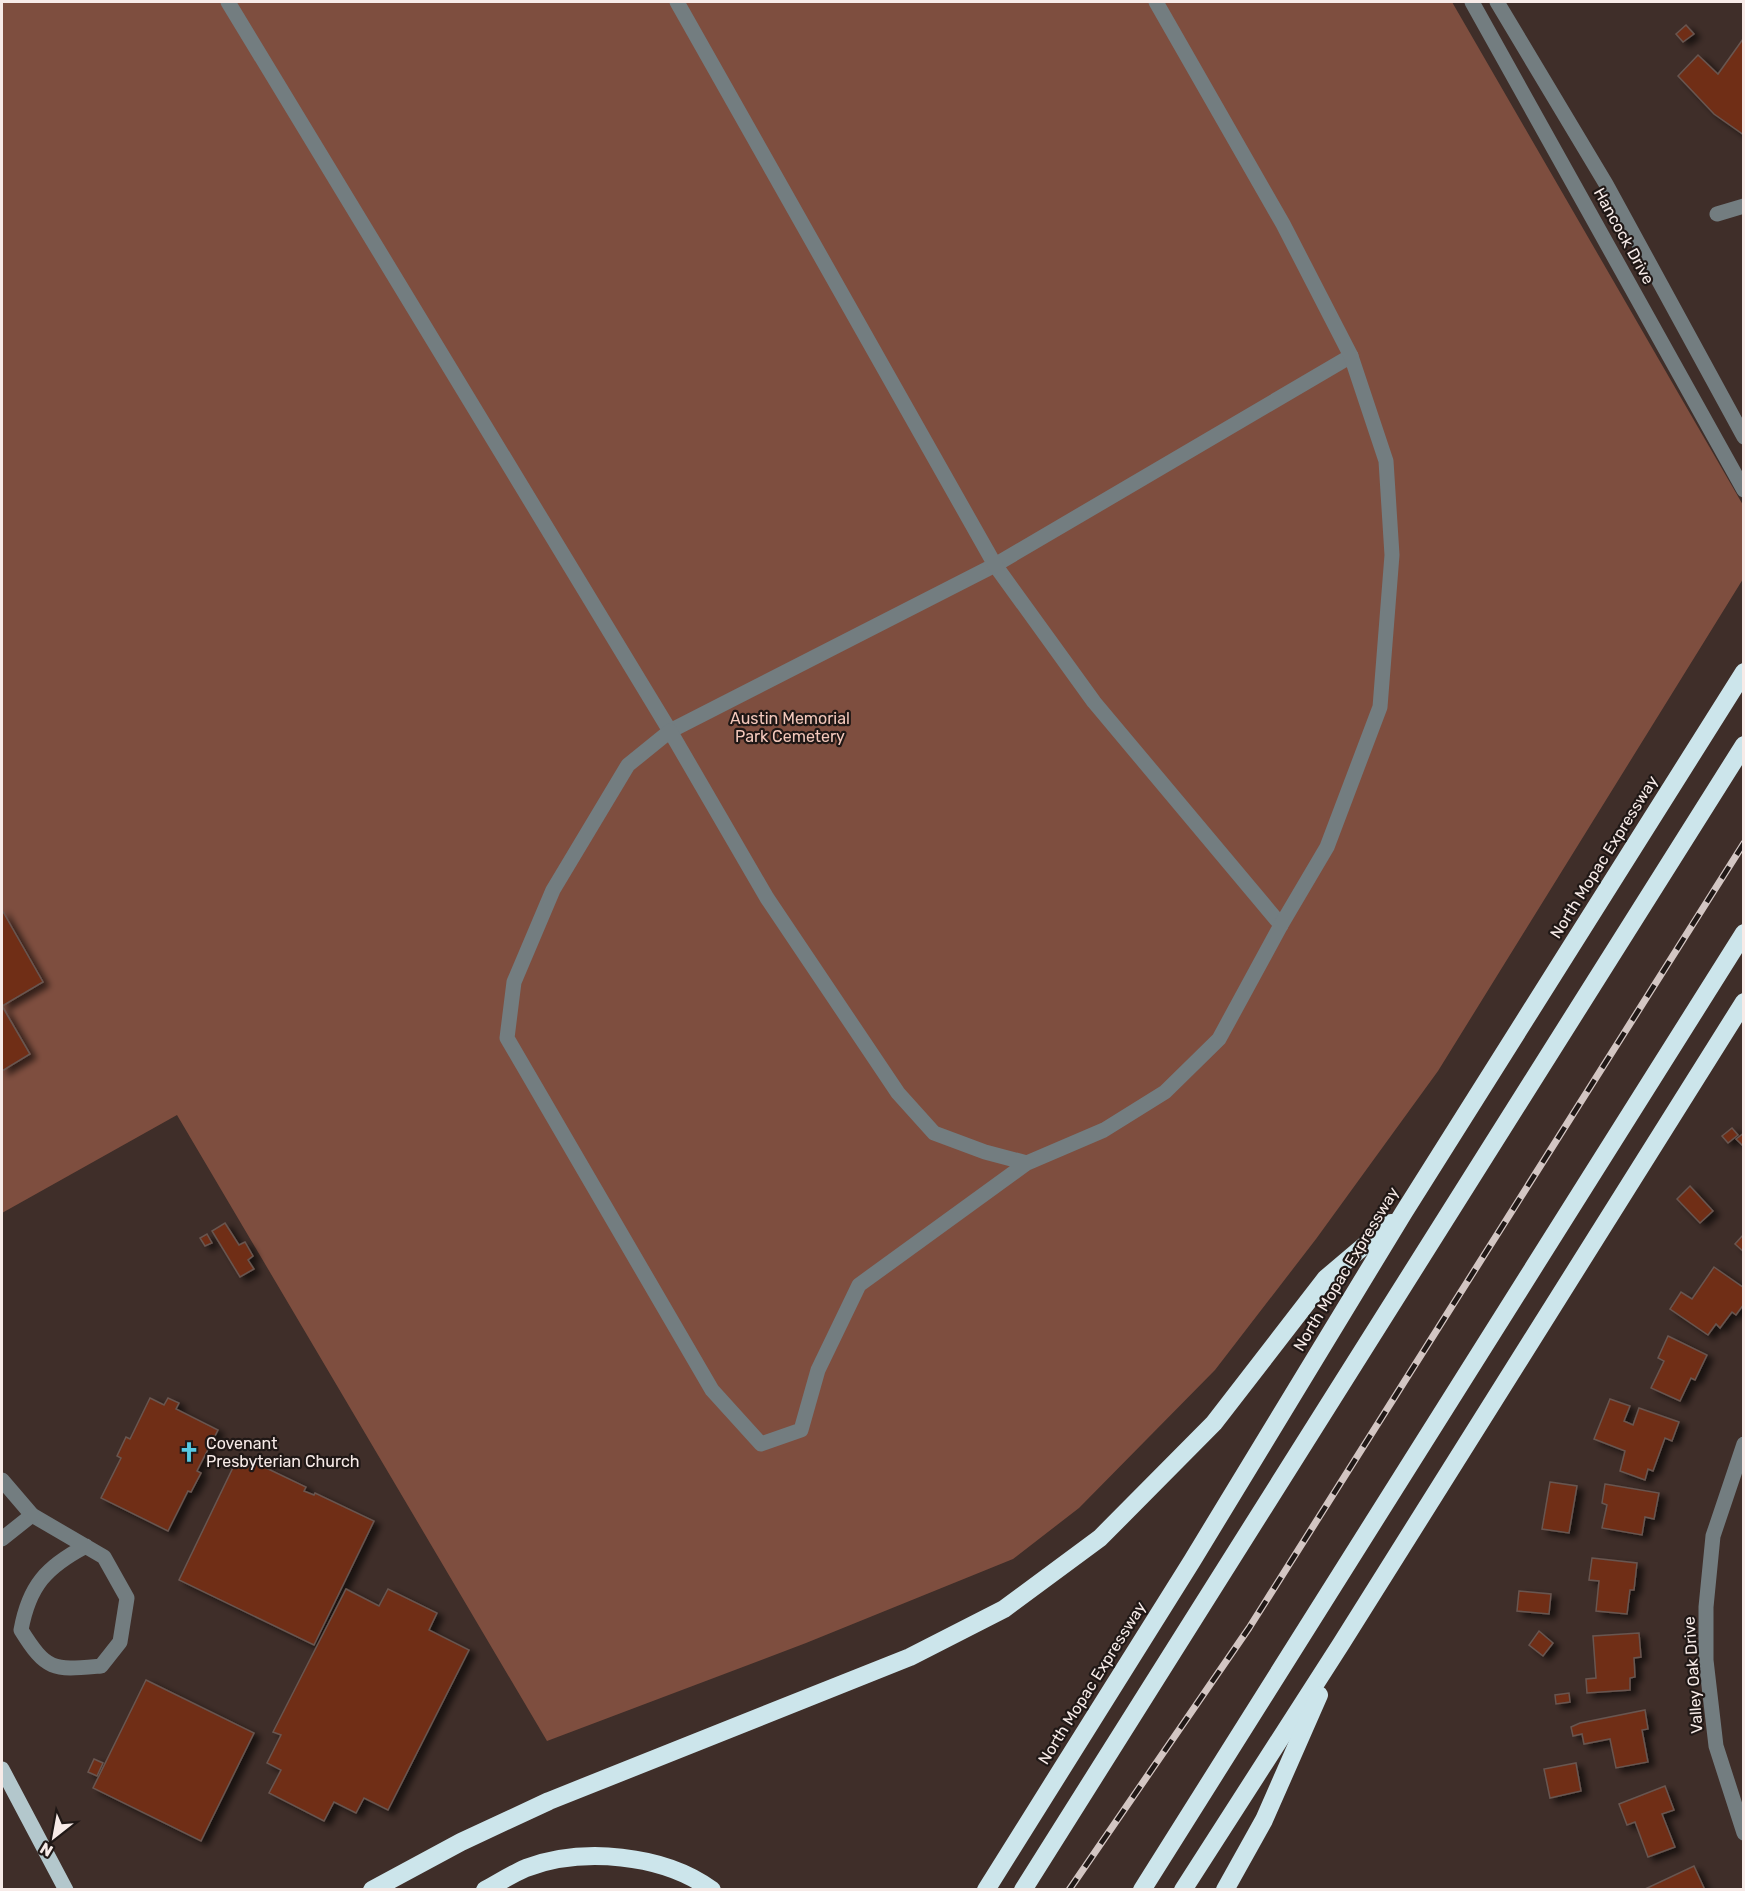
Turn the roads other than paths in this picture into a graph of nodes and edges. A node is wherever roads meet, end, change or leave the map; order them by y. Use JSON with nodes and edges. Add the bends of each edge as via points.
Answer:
{"nodes":[{"id":1,"x":228,"y":2,"type":"edge"},
{"id":2,"x":677,"y":2,"type":"edge"},
{"id":3,"x":1156,"y":2,"type":"edge"},
{"id":4,"x":1472,"y":2,"type":"edge"},
{"id":5,"x":1497,"y":2,"type":"edge"},
{"id":6,"x":1743,"y":206,"type":"edge"},
{"id":7,"x":1717,"y":214,"type":"dead end"},
{"id":8,"x":1351,"y":356,"type":"junction"},
{"id":9,"x":1743,"y":437,"type":"edge"},
{"id":10,"x":1743,"y":490,"type":"edge"},
{"id":11,"x":995,"y":565,"type":"junction"},
{"id":12,"x":1743,"y":672,"type":"edge"},
{"id":13,"x":670,"y":731,"type":"junction"},
{"id":14,"x":1743,"y":745,"type":"edge"},
{"id":15,"x":1281,"y":925,"type":"junction"},
{"id":16,"x":1743,"y":933,"type":"edge"},
{"id":17,"x":1743,"y":1002,"type":"edge"},
{"id":18,"x":1027,"y":1163,"type":"junction"},
{"id":19,"x":1404,"y":1212,"type":"junction"},
{"id":20,"x":1743,"y":1444,"type":"edge"},
{"id":21,"x":2,"y":1480,"type":"edge"},
{"id":22,"x":32,"y":1515,"type":"junction"},
{"id":23,"x":2,"y":1539,"type":"edge"},
{"id":24,"x":86,"y":1546,"type":"junction"},
{"id":25,"x":1341,"y":1644,"type":"junction"},
{"id":26,"x":2,"y":1769,"type":"edge"},
{"id":27,"x":1743,"y":1833,"type":"edge"},
{"id":28,"x":66,"y":1890,"type":"edge"},
{"id":29,"x":372,"y":1890,"type":"edge"},
{"id":30,"x":485,"y":1890,"type":"edge"},
{"id":31,"x":712,"y":1890,"type":"edge"},
{"id":32,"x":986,"y":1890,"type":"edge"},
{"id":33,"x":1023,"y":1890,"type":"edge"},
{"id":34,"x":1142,"y":1890,"type":"edge"},
{"id":35,"x":1183,"y":1890,"type":"edge"},
{"id":36,"x":1225,"y":1890,"type":"edge"}],
"edges":[{"from":1,"to":13,"type":"street"},
{"from":2,"to":11,"type":"street"},
{"from":3,"to":8,"type":"street","via":[[1282,224]]},
{"from":4,"to":10,"type":"street","name":"Hancock Drive"},
{"from":5,"to":9,"type":"street","name":"Hancock Drive","via":[[1606,184]]},
{"from":6,"to":7,"type":"street"},
{"from":8,"to":11,"type":"street"},
{"from":8,"to":15,"type":"street","via":[[1386,461],[1392,555],[1380,707],[1327,847]]},
{"from":11,"to":13,"type":"street"},
{"from":11,"to":15,"type":"street","via":[[1094,702]]},
{"from":12,"to":19,"type":"highway","name":"North Mopac Expressway"},
{"from":13,"to":18,"type":"street","via":[[767,898],[898,1093],[934,1133]]},
{"from":13,"to":18,"type":"street","via":[[628,765],[553,890],[514,982],[507,1038],[712,1390],[761,1444],[801,1430],[818,1370],[860,1285]]},
{"from":14,"to":33,"type":"highway"},
{"from":15,"to":18,"type":"street","via":[[1219,1039],[1165,1092],[1104,1130]]},
{"from":16,"to":34,"type":"highway"},
{"from":17,"to":25,"type":"highway"},
{"from":19,"to":29,"type":"highway","via":[[1326,1278],[1214,1423],[1100,1538],[1004,1608],[910,1657],[549,1801]]},
{"from":19,"to":32,"type":"highway","name":"North Mopac Expressway"},
{"from":20,"to":27,"type":"street","name":"Valley Oak Drive","via":[[1713,1536],[1706,1607],[1706,1660],[1716,1746]]},
{"from":21,"to":22,"type":"street"},
{"from":22,"to":23,"type":"street"},
{"from":22,"to":24,"type":"street"},
{"from":24,"to":24,"type":"street","via":[[104,1557],[127,1598],[120,1642],[101,1666],[62,1670],[38,1658],[21,1630],[26,1603],[45,1574]]},
{"from":25,"to":35,"type":"highway"},
{"from":25,"to":36,"type":"highway","via":[[1264,1820]]},
{"from":26,"to":28,"type":"main road"},
{"from":30,"to":31,"type":"highway","via":[[526,1868],[575,1856],[622,1857],[676,1871]]}]}
